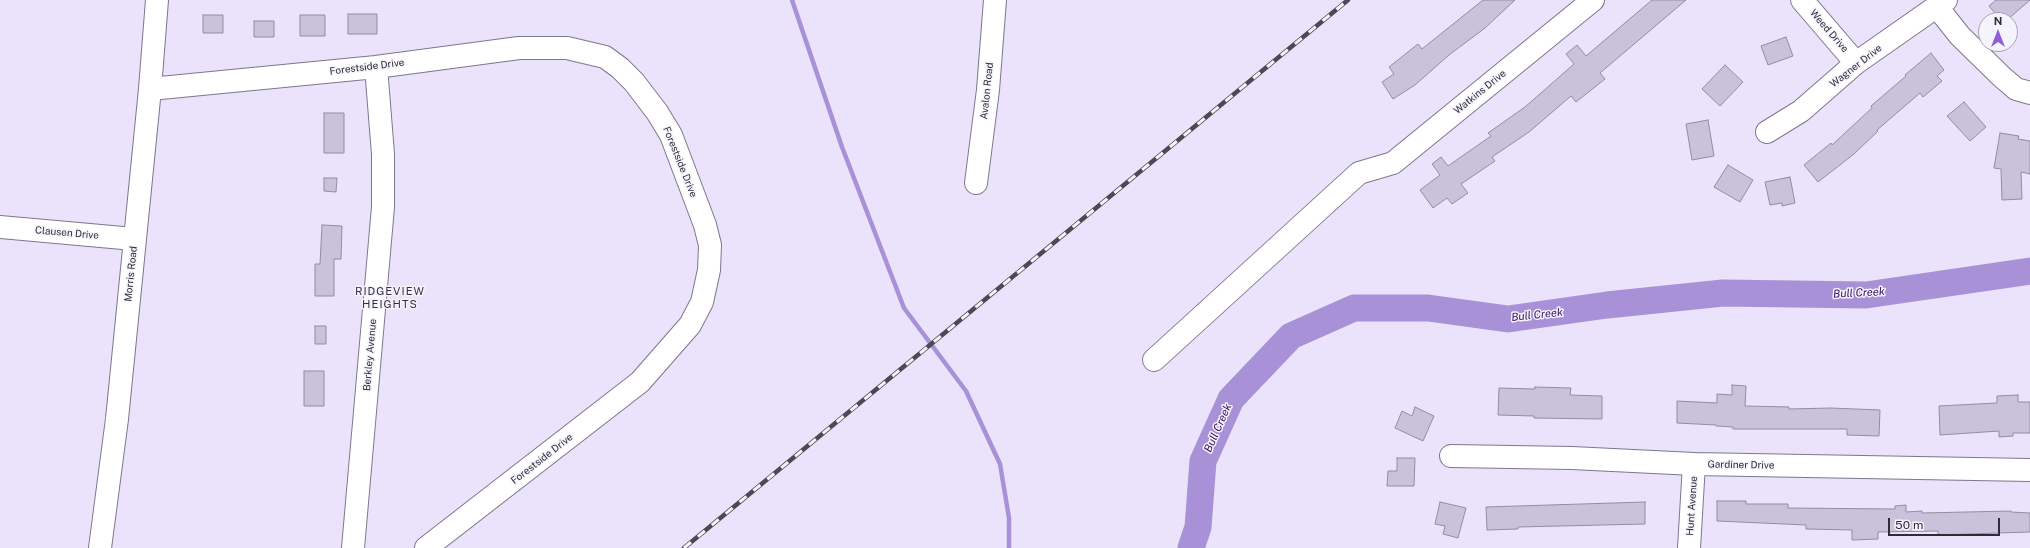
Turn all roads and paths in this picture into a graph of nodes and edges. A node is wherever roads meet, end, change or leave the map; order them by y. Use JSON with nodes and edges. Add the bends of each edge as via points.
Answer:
{"nodes":[{"id":1,"x":157,"y":0,"type":"edge"},
{"id":2,"x":995,"y":0,"type":"edge"},
{"id":3,"x":1594,"y":0,"type":"edge"},
{"id":4,"x":1802,"y":0,"type":"edge"},
{"id":5,"x":1942,"y":4,"type":"edge"},
{"id":6,"x":1856,"y":63,"type":"junction"},
{"id":7,"x":376,"y":66,"type":"junction"},
{"id":8,"x":150,"y":89,"type":"junction"},
{"id":9,"x":2030,"y":93,"type":"edge"},
{"id":10,"x":1767,"y":132,"type":"dead end"},
{"id":11,"x":976,"y":183,"type":"dead end"},
{"id":12,"x":0,"y":227,"type":"edge"},
{"id":13,"x":134,"y":239,"type":"junction"},
{"id":14,"x":1154,"y":360,"type":"dead end"},
{"id":15,"x":1451,"y":456,"type":"dead end"},
{"id":16,"x":1694,"y":464,"type":"junction"},
{"id":17,"x":2030,"y":470,"type":"edge"},
{"id":18,"x":100,"y":548,"type":"edge"},
{"id":19,"x":353,"y":548,"type":"edge"},
{"id":20,"x":426,"y":548,"type":"edge"},
{"id":21,"x":1689,"y":548,"type":"edge"}],
"edges":[{"from":1,"to":8,"type":"street","name":"Morris Road"},
{"from":2,"to":11,"type":"street","name":"Avalon Road","via":[[988,90]]},
{"from":3,"to":14,"type":"street","name":"Watkins Drive","via":[[1393,163],[1359,173]]},
{"from":4,"to":6,"type":"street","name":"Weed Drive"},
{"from":5,"to":6,"type":"street","name":"Wagner Drive"},
{"from":5,"to":9,"type":"street","via":[[1960,36],[2016,89]]},
{"from":6,"to":10,"type":"street","name":"Wagner Drive","via":[[1801,111]]},
{"from":7,"to":8,"type":"street","name":"Forestside Drive"},
{"from":7,"to":19,"type":"street","name":"Berkley Avenue","via":[[383,154],[383,207]]},
{"from":7,"to":20,"type":"street","name":"Forestside Drive","via":[[519,48],[567,48],[605,57],[634,82],[671,135],[710,245],[709,270],[702,302],[690,325],[672,348],[640,382]]},
{"from":8,"to":13,"type":"street","name":"Morris Road"},
{"from":12,"to":13,"type":"street","name":"Clausen Drive"},
{"from":13,"to":18,"type":"street","name":"Morris Road"},
{"from":15,"to":16,"type":"street","name":"Gardiner Drive"},
{"from":16,"to":17,"type":"street","name":"Gardiner Drive"},
{"from":16,"to":21,"type":"street","name":"Hunt Avenue"}]}
